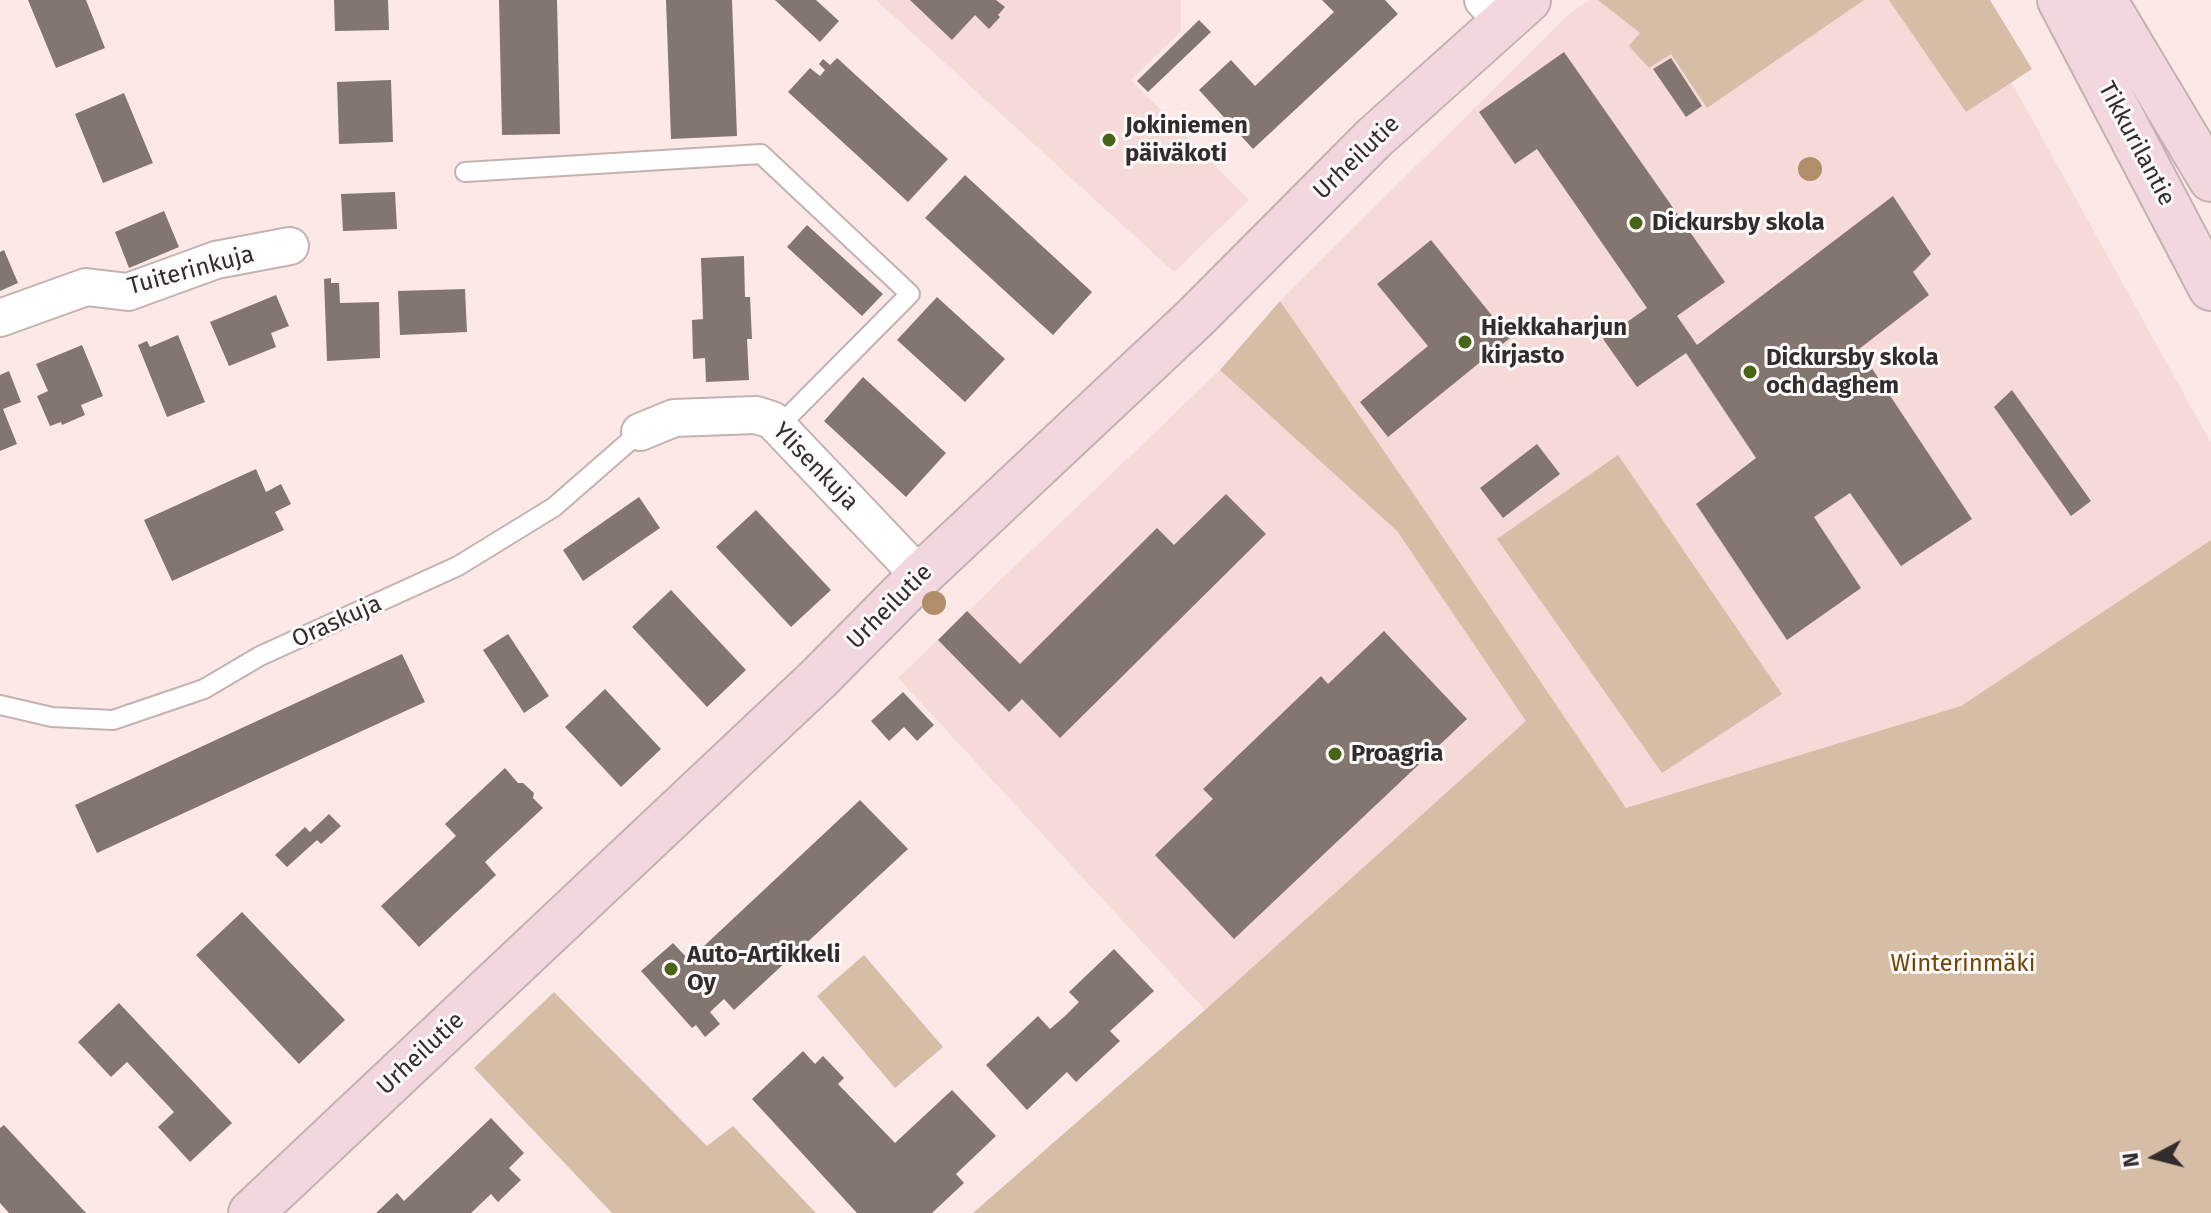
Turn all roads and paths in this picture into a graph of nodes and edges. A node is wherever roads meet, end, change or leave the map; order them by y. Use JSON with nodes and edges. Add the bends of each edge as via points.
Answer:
{"nodes":[{"id":1,"x":2060,"y":0,"type":"edge"},
{"id":2,"x":2104,"y":0,"type":"edge"},
{"id":3,"x":1505,"y":7,"type":"edge"},
{"id":4,"x":465,"y":172,"type":"dead end"},
{"id":5,"x":2211,"y":179,"type":"edge"},
{"id":6,"x":290,"y":246,"type":"dead end"},
{"id":7,"x":2207,"y":272,"type":"edge"},
{"id":8,"x":0,"y":318,"type":"edge"},
{"id":9,"x":779,"y":426,"type":"junction"},
{"id":10,"x":640,"y":432,"type":"joint"},
{"id":11,"x":920,"y":576,"type":"junction"},
{"id":12,"x":0,"y":705,"type":"edge"},
{"id":13,"x":251,"y":1213,"type":"edge"}],
"edges":[{"from":1,"to":7,"type":"main road","name":"Tikkurilantie"},
{"from":2,"to":5,"type":"main road","name":"Tikkurilantie"},
{"from":3,"to":11,"type":"main road","name":"Urheilutie","via":[[1195,318]]},
{"from":4,"to":9,"type":"lane","via":[[761,154],[910,294]]},
{"from":6,"to":8,"type":"street","name":"Tuiterinkuja","via":[[216,260],[128,292],[86,287]]},
{"from":9,"to":10,"type":"street","name":"Ylisenkuja","via":[[756,415],[674,418]]},
{"from":9,"to":11,"type":"street","name":"Ylisenkuja"},
{"from":10,"to":12,"type":"lane","name":"Oraskuja","via":[[554,507],[458,566],[260,656],[204,689],[113,720],[52,717]]},
{"from":11,"to":13,"type":"main road","name":"Urheilutie","via":[[818,679]]}]}
